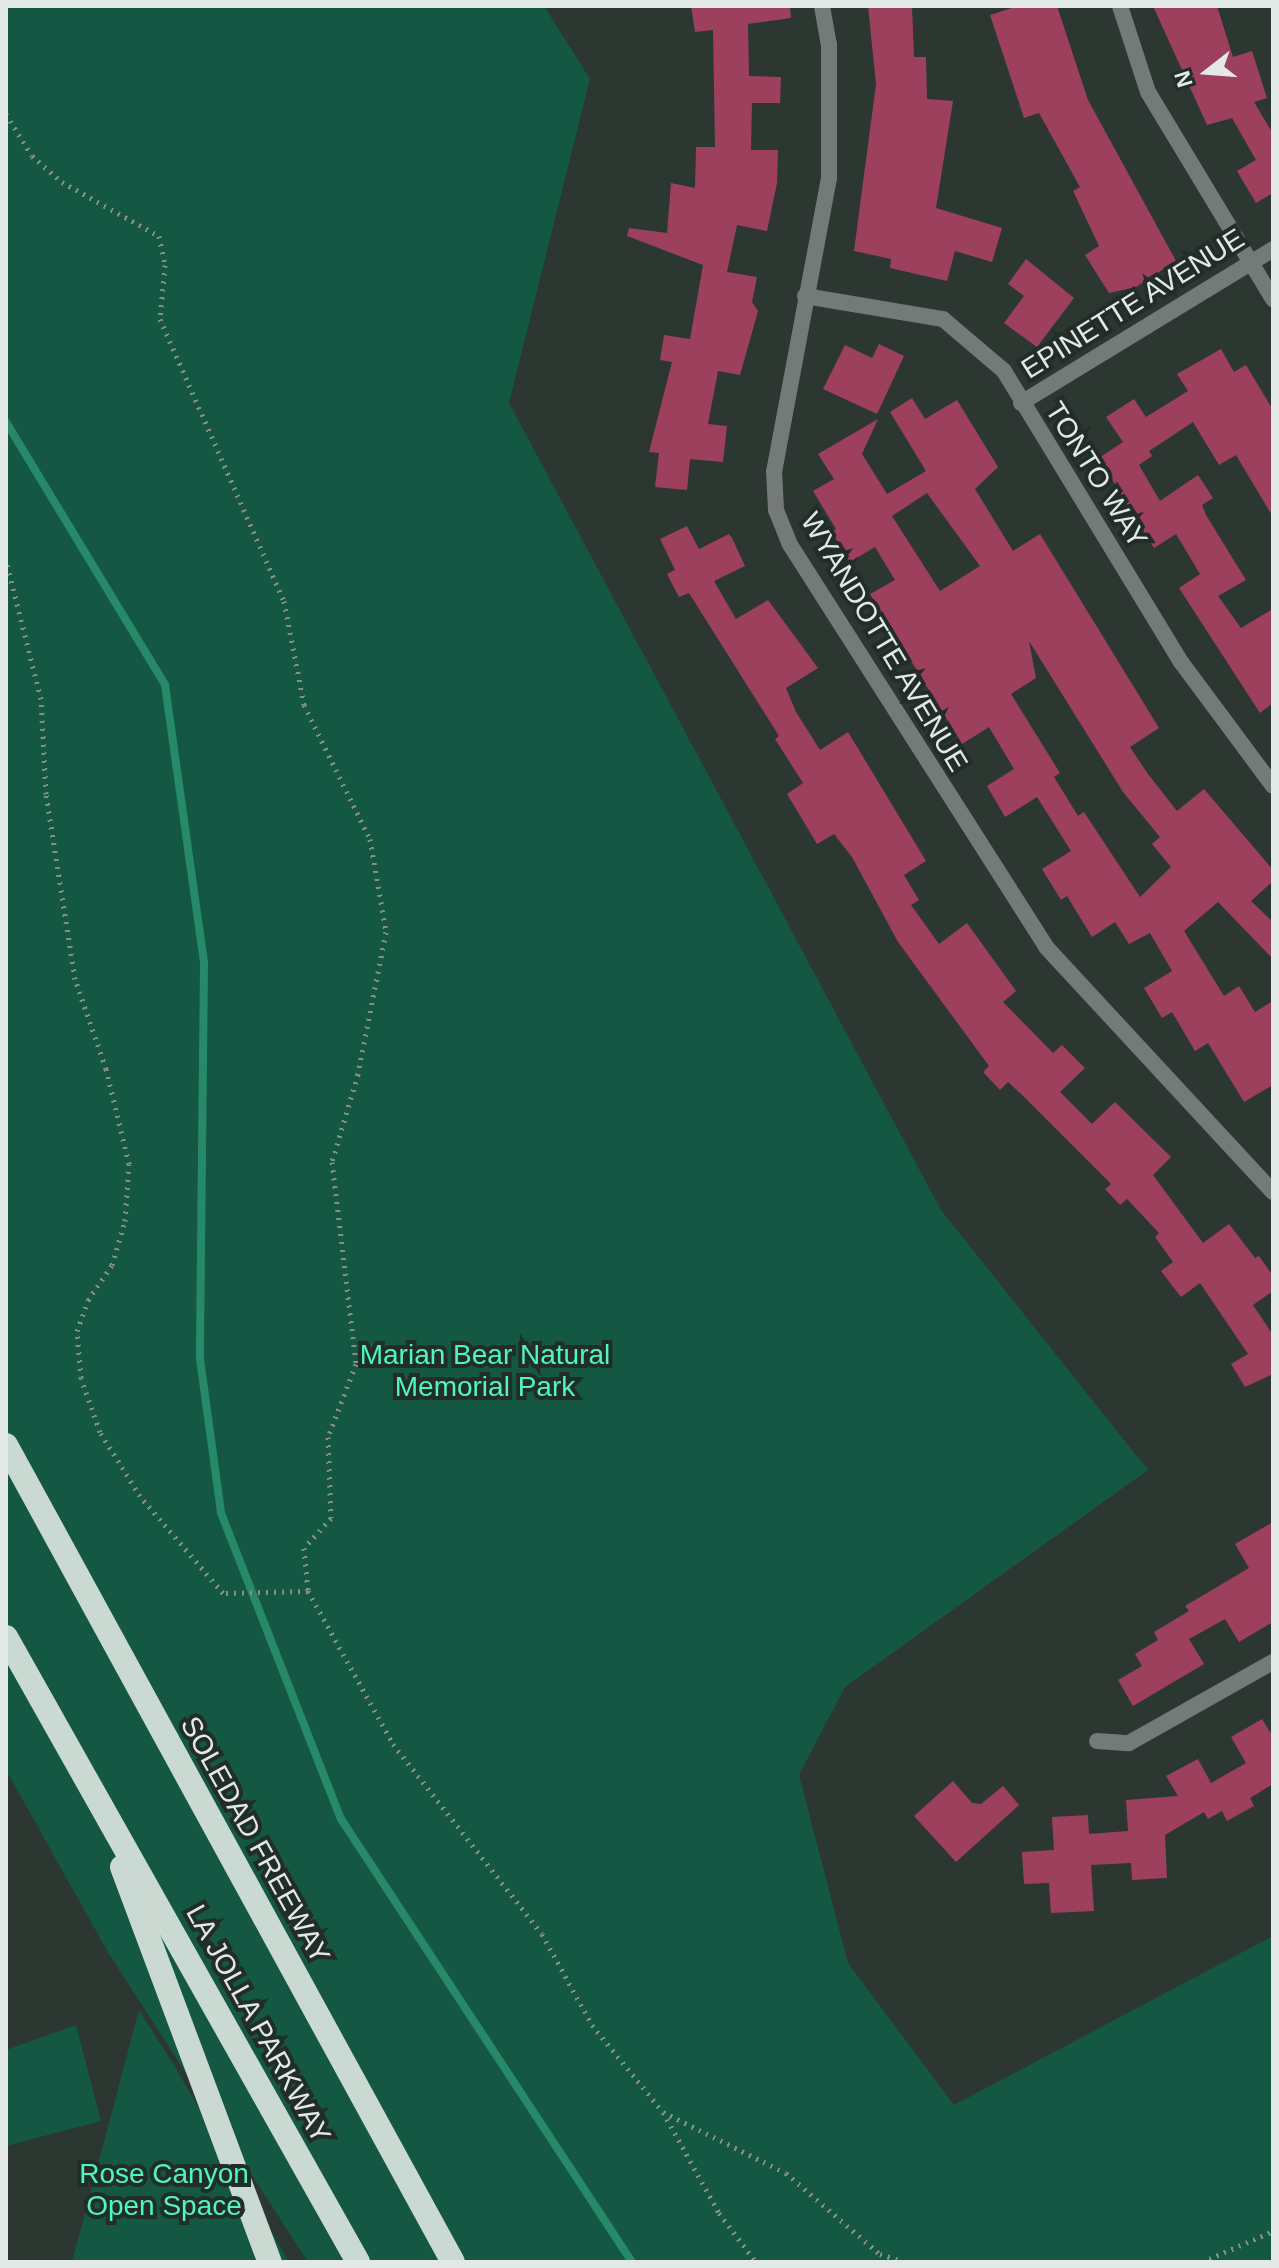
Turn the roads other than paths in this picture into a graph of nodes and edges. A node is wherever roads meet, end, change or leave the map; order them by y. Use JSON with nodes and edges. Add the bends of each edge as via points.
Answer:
{"nodes":[{"id":1,"x":822,"y":6,"type":"edge"},
{"id":2,"x":1120,"y":6,"type":"edge"},
{"id":3,"x":1273,"y":249,"type":"edge"},
{"id":4,"x":1251,"y":262,"type":"junction"},
{"id":5,"x":805,"y":296,"type":"junction"},
{"id":6,"x":1273,"y":299,"type":"edge"},
{"id":7,"x":1021,"y":403,"type":"junction"},
{"id":8,"x":1273,"y":786,"type":"edge"},
{"id":9,"x":1273,"y":1192,"type":"edge"},
{"id":10,"x":6,"y":1445,"type":"edge"},
{"id":11,"x":6,"y":1637,"type":"edge"},
{"id":12,"x":1273,"y":1662,"type":"edge"},
{"id":13,"x":1097,"y":1741,"type":"dead end"},
{"id":14,"x":105,"y":1815,"type":"junction"},
{"id":15,"x":270,"y":2262,"type":"edge"},
{"id":16,"x":358,"y":2262,"type":"edge"},
{"id":17,"x":453,"y":2262,"type":"edge"}],
"edges":[{"from":1,"to":5,"type":"street","name":"WYANDOTTE AVENUE","via":[[829,44],[829,178]]},
{"from":2,"to":4,"type":"street","via":[[1148,92]]},
{"from":3,"to":4,"type":"street","name":"EPINETTE AVENUE"},
{"from":4,"to":6,"type":"street"},
{"from":4,"to":7,"type":"street","name":"EPINETTE AVENUE"},
{"from":5,"to":7,"type":"street","name":"TONTO WAY","via":[[943,319],[1004,371]]},
{"from":5,"to":9,"type":"street","name":"WYANDOTTE AVENUE","via":[[774,471],[776,510],[789,543],[1046,947]]},
{"from":7,"to":8,"type":"street","name":"TONTO WAY","via":[[1181,662]]},
{"from":10,"to":17,"type":"highway","name":"SOLEDAD FREEWAY"},
{"from":11,"to":14,"type":"highway"},
{"from":12,"to":13,"type":"street","via":[[1129,1743]]},
{"from":14,"to":15,"type":"highway","via":[[144,1934]]},
{"from":14,"to":16,"type":"highway","name":"LA JOLLA PARKWAY"}]}
